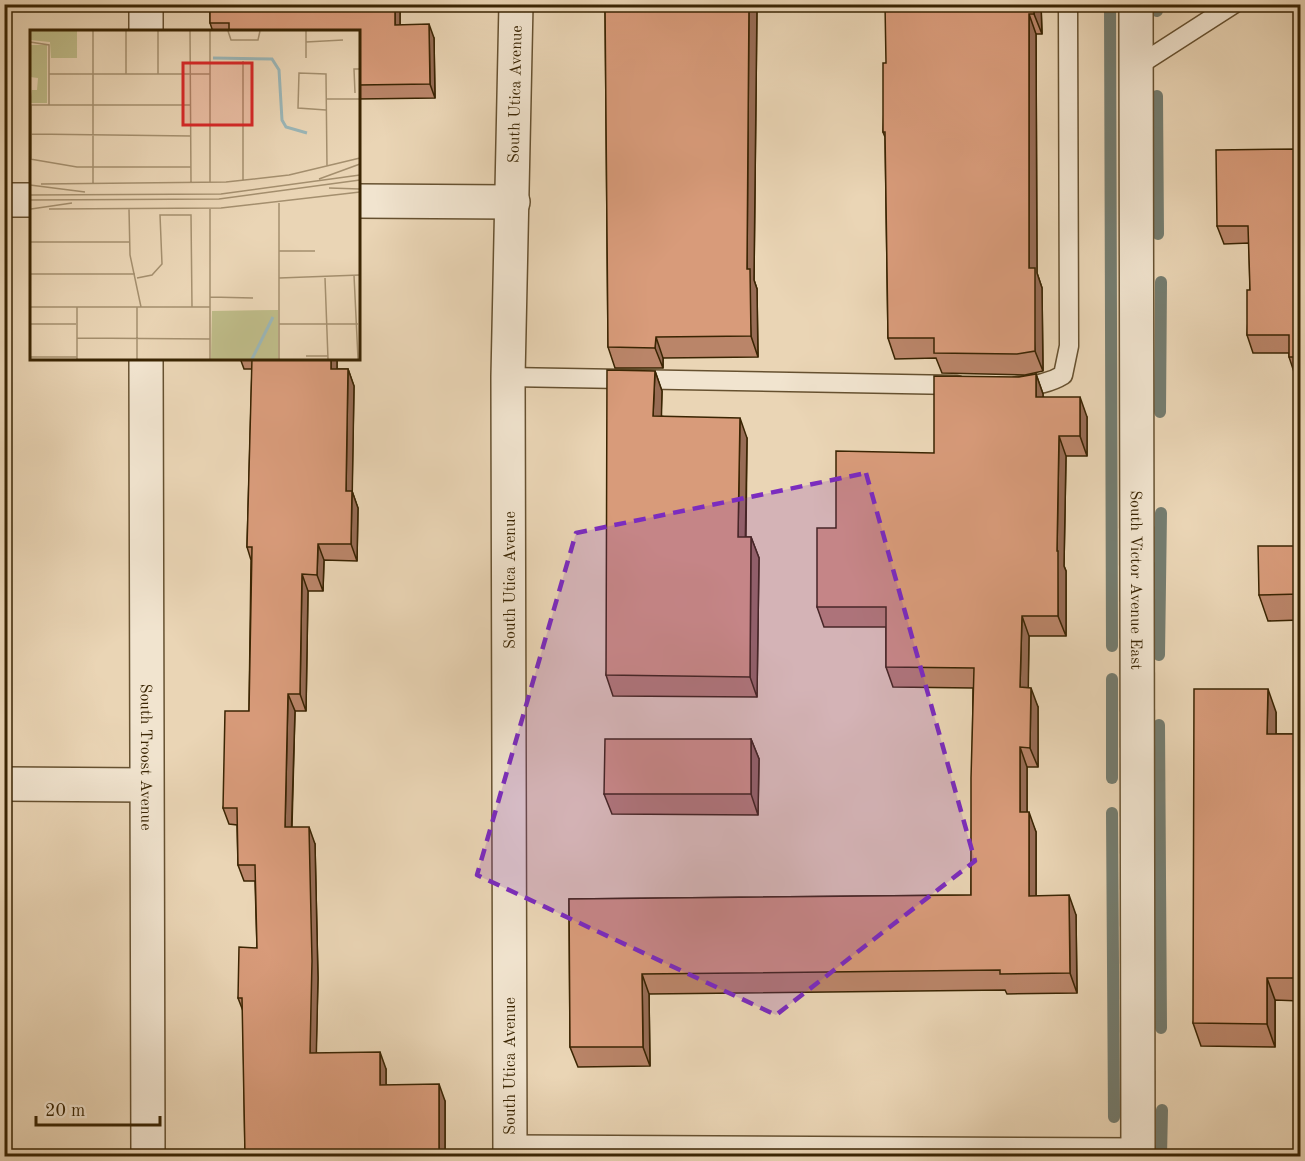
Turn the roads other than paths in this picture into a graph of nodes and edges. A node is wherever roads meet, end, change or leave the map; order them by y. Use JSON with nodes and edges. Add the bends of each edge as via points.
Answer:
{"nodes":[{"id":1,"x":146,"y":4,"type":"edge"},
{"id":2,"x":516,"y":4,"type":"edge"},
{"id":3,"x":1068,"y":4,"type":"edge"},
{"id":4,"x":1136,"y":4,"type":"edge"},
{"id":5,"x":1234,"y":4,"type":"edge"},
{"id":6,"x":146,"y":30,"type":"edge"},
{"id":7,"x":1136,"y":67,"type":"junction"},
{"id":8,"x":4,"y":200,"type":"edge"},
{"id":9,"x":30,"y":200,"type":"edge"},
{"id":10,"x":360,"y":201,"type":"edge"},
{"id":11,"x":513,"y":202,"type":"junction"},
{"id":12,"x":146,"y":360,"type":"edge"},
{"id":13,"x":508,"y":377,"type":"junction"},
{"id":14,"x":979,"y":386,"type":"edge"},
{"id":15,"x":1003,"y":386,"type":"edge"},
{"id":16,"x":4,"y":784,"type":"edge"},
{"id":17,"x":146,"y":784,"type":"junction"},
{"id":18,"x":510,"y":1154,"type":"edge"},
{"id":19,"x":148,"y":1156,"type":"edge"},
{"id":20,"x":1138,"y":1156,"type":"edge"}],
"edges":[{"from":1,"to":6,"type":"street"},
{"from":2,"to":11,"type":"street","name":"South Utica Avenue"},
{"from":3,"to":15,"type":"lane","via":[[1069,346],[1063,375],[1026,386]]},
{"from":4,"to":7,"type":"street","name":"South Victor Avenue East"},
{"from":5,"to":7,"type":"lane"},
{"from":7,"to":20,"type":"street","name":"South Victor Avenue East"},
{"from":8,"to":9,"type":"street"},
{"from":10,"to":11,"type":"street"},
{"from":11,"to":13,"type":"street","name":"South Utica Avenue"},
{"from":12,"to":17,"type":"street","name":"South Troost Avenue"},
{"from":13,"to":14,"type":"lane"},
{"from":13,"to":18,"type":"street","name":"South Utica Avenue"},
{"from":16,"to":17,"type":"street"},
{"from":17,"to":19,"type":"street","name":"South Troost Avenue"},
{"from":18,"to":20,"type":"street"}]}
